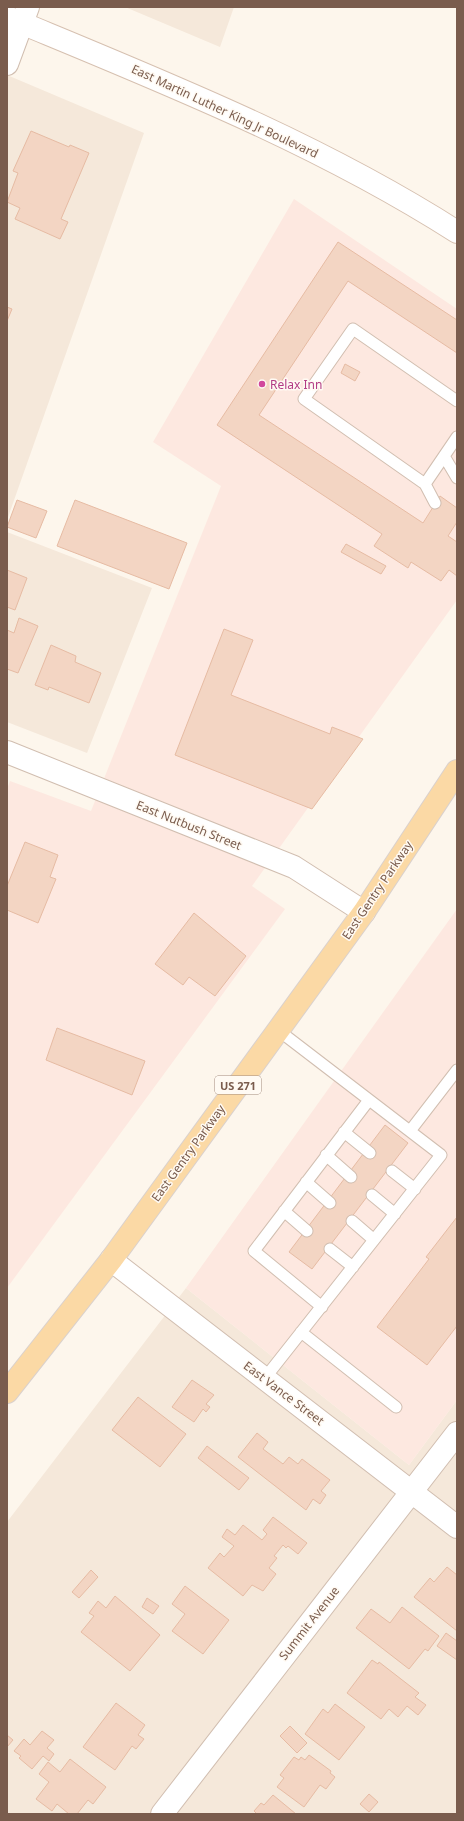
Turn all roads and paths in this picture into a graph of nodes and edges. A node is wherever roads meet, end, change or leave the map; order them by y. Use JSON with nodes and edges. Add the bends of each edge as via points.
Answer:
{"nodes":[{"id":1,"x":19,"y":16,"type":"edge"},
{"id":2,"x":7,"y":64,"type":"edge"},
{"id":3,"x":457,"y":232,"type":"edge"},
{"id":4,"x":457,"y":401,"type":"edge"},
{"id":5,"x":457,"y":437,"type":"edge"},
{"id":6,"x":444,"y":456,"type":"junction"},
{"id":7,"x":457,"y":478,"type":"edge"},
{"id":8,"x":424,"y":484,"type":"junction"},
{"id":9,"x":436,"y":504,"type":"dead end"},
{"id":10,"x":7,"y":752,"type":"edge"},
{"id":11,"x":457,"y":771,"type":"edge"},
{"id":12,"x":364,"y":912,"type":"junction"},
{"id":13,"x":278,"y":1030,"type":"junction"},
{"id":14,"x":457,"y":1070,"type":"edge"},
{"id":15,"x":369,"y":1100,"type":"junction"},
{"id":16,"x":410,"y":1131,"type":"junction"},
{"id":17,"x":344,"y":1132,"type":"junction"},
{"id":18,"x":370,"y":1153,"type":"dead end"},
{"id":19,"x":326,"y":1156,"type":"junction"},
{"id":20,"x":392,"y":1171,"type":"dead end"},
{"id":21,"x":351,"y":1177,"type":"dead end"},
{"id":22,"x":306,"y":1182,"type":"junction"},
{"id":23,"x":415,"y":1189,"type":"junction"},
{"id":24,"x":372,"y":1195,"type":"dead end"},
{"id":25,"x":330,"y":1203,"type":"dead end"},
{"id":26,"x":284,"y":1211,"type":"junction"},
{"id":27,"x":395,"y":1214,"type":"junction"},
{"id":28,"x":352,"y":1221,"type":"dead end"},
{"id":29,"x":307,"y":1230,"type":"dead end"},
{"id":30,"x":374,"y":1240,"type":"junction"},
{"id":31,"x":330,"y":1249,"type":"dead end"},
{"id":32,"x":111,"y":1260,"type":"junction"},
{"id":33,"x":353,"y":1267,"type":"junction"},
{"id":34,"x":322,"y":1306,"type":"junction"},
{"id":35,"x":301,"y":1332,"type":"junction"},
{"id":36,"x":265,"y":1378,"type":"junction"},
{"id":37,"x":7,"y":1392,"type":"edge"},
{"id":38,"x":396,"y":1407,"type":"dead end"},
{"id":39,"x":457,"y":1433,"type":"edge"},
{"id":40,"x":411,"y":1491,"type":"junction"},
{"id":41,"x":457,"y":1527,"type":"edge"},
{"id":42,"x":162,"y":1814,"type":"edge"}],
"edges":[{"from":1,"to":2,"type":"street"},
{"from":1,"to":3,"type":"street","name":"East Martin Luther King Jr Boulevard","via":[[257,123],[387,189]]},
{"from":4,"to":8,"type":"lane","via":[[353,329],[304,399]]},
{"from":5,"to":6,"type":"lane"},
{"from":6,"to":7,"type":"lane"},
{"from":6,"to":8,"type":"lane"},
{"from":8,"to":9,"type":"lane"},
{"from":10,"to":12,"type":"street","name":"East Nutbush Street","via":[[294,867]]},
{"from":11,"to":12,"type":"main road","name":"East Gentry Parkway","number":"US 271"},
{"from":12,"to":13,"type":"main road","name":"East Gentry Parkway","number":"US 271"},
{"from":13,"to":15,"type":"lane"},
{"from":13,"to":32,"type":"main road","name":"East Gentry Parkway","number":"US 271"},
{"from":14,"to":16,"type":"lane"},
{"from":15,"to":16,"type":"lane"},
{"from":15,"to":17,"type":"lane"},
{"from":16,"to":23,"type":"lane","via":[[441,1155]]},
{"from":17,"to":18,"type":"lane"},
{"from":17,"to":19,"type":"lane"},
{"from":19,"to":21,"type":"lane"},
{"from":19,"to":22,"type":"lane"},
{"from":20,"to":23,"type":"lane"},
{"from":22,"to":25,"type":"lane"},
{"from":22,"to":26,"type":"lane"},
{"from":23,"to":27,"type":"lane"},
{"from":24,"to":27,"type":"lane"},
{"from":26,"to":29,"type":"lane"},
{"from":26,"to":34,"type":"lane","via":[[254,1251]]},
{"from":27,"to":30,"type":"lane"},
{"from":28,"to":30,"type":"lane"},
{"from":30,"to":33,"type":"lane"},
{"from":31,"to":33,"type":"lane"},
{"from":32,"to":36,"type":"street","name":"East Vance Street"},
{"from":32,"to":37,"type":"main road","name":"East Gentry Parkway","number":"US 271"},
{"from":33,"to":34,"type":"lane"},
{"from":34,"to":35,"type":"lane"},
{"from":35,"to":36,"type":"lane"},
{"from":35,"to":38,"type":"lane"},
{"from":36,"to":40,"type":"street","name":"East Vance Street"},
{"from":39,"to":40,"type":"street","name":"Summit Avenue"},
{"from":40,"to":41,"type":"street","name":"East Vance Street"},
{"from":40,"to":42,"type":"street","name":"Summit Avenue"}]}
